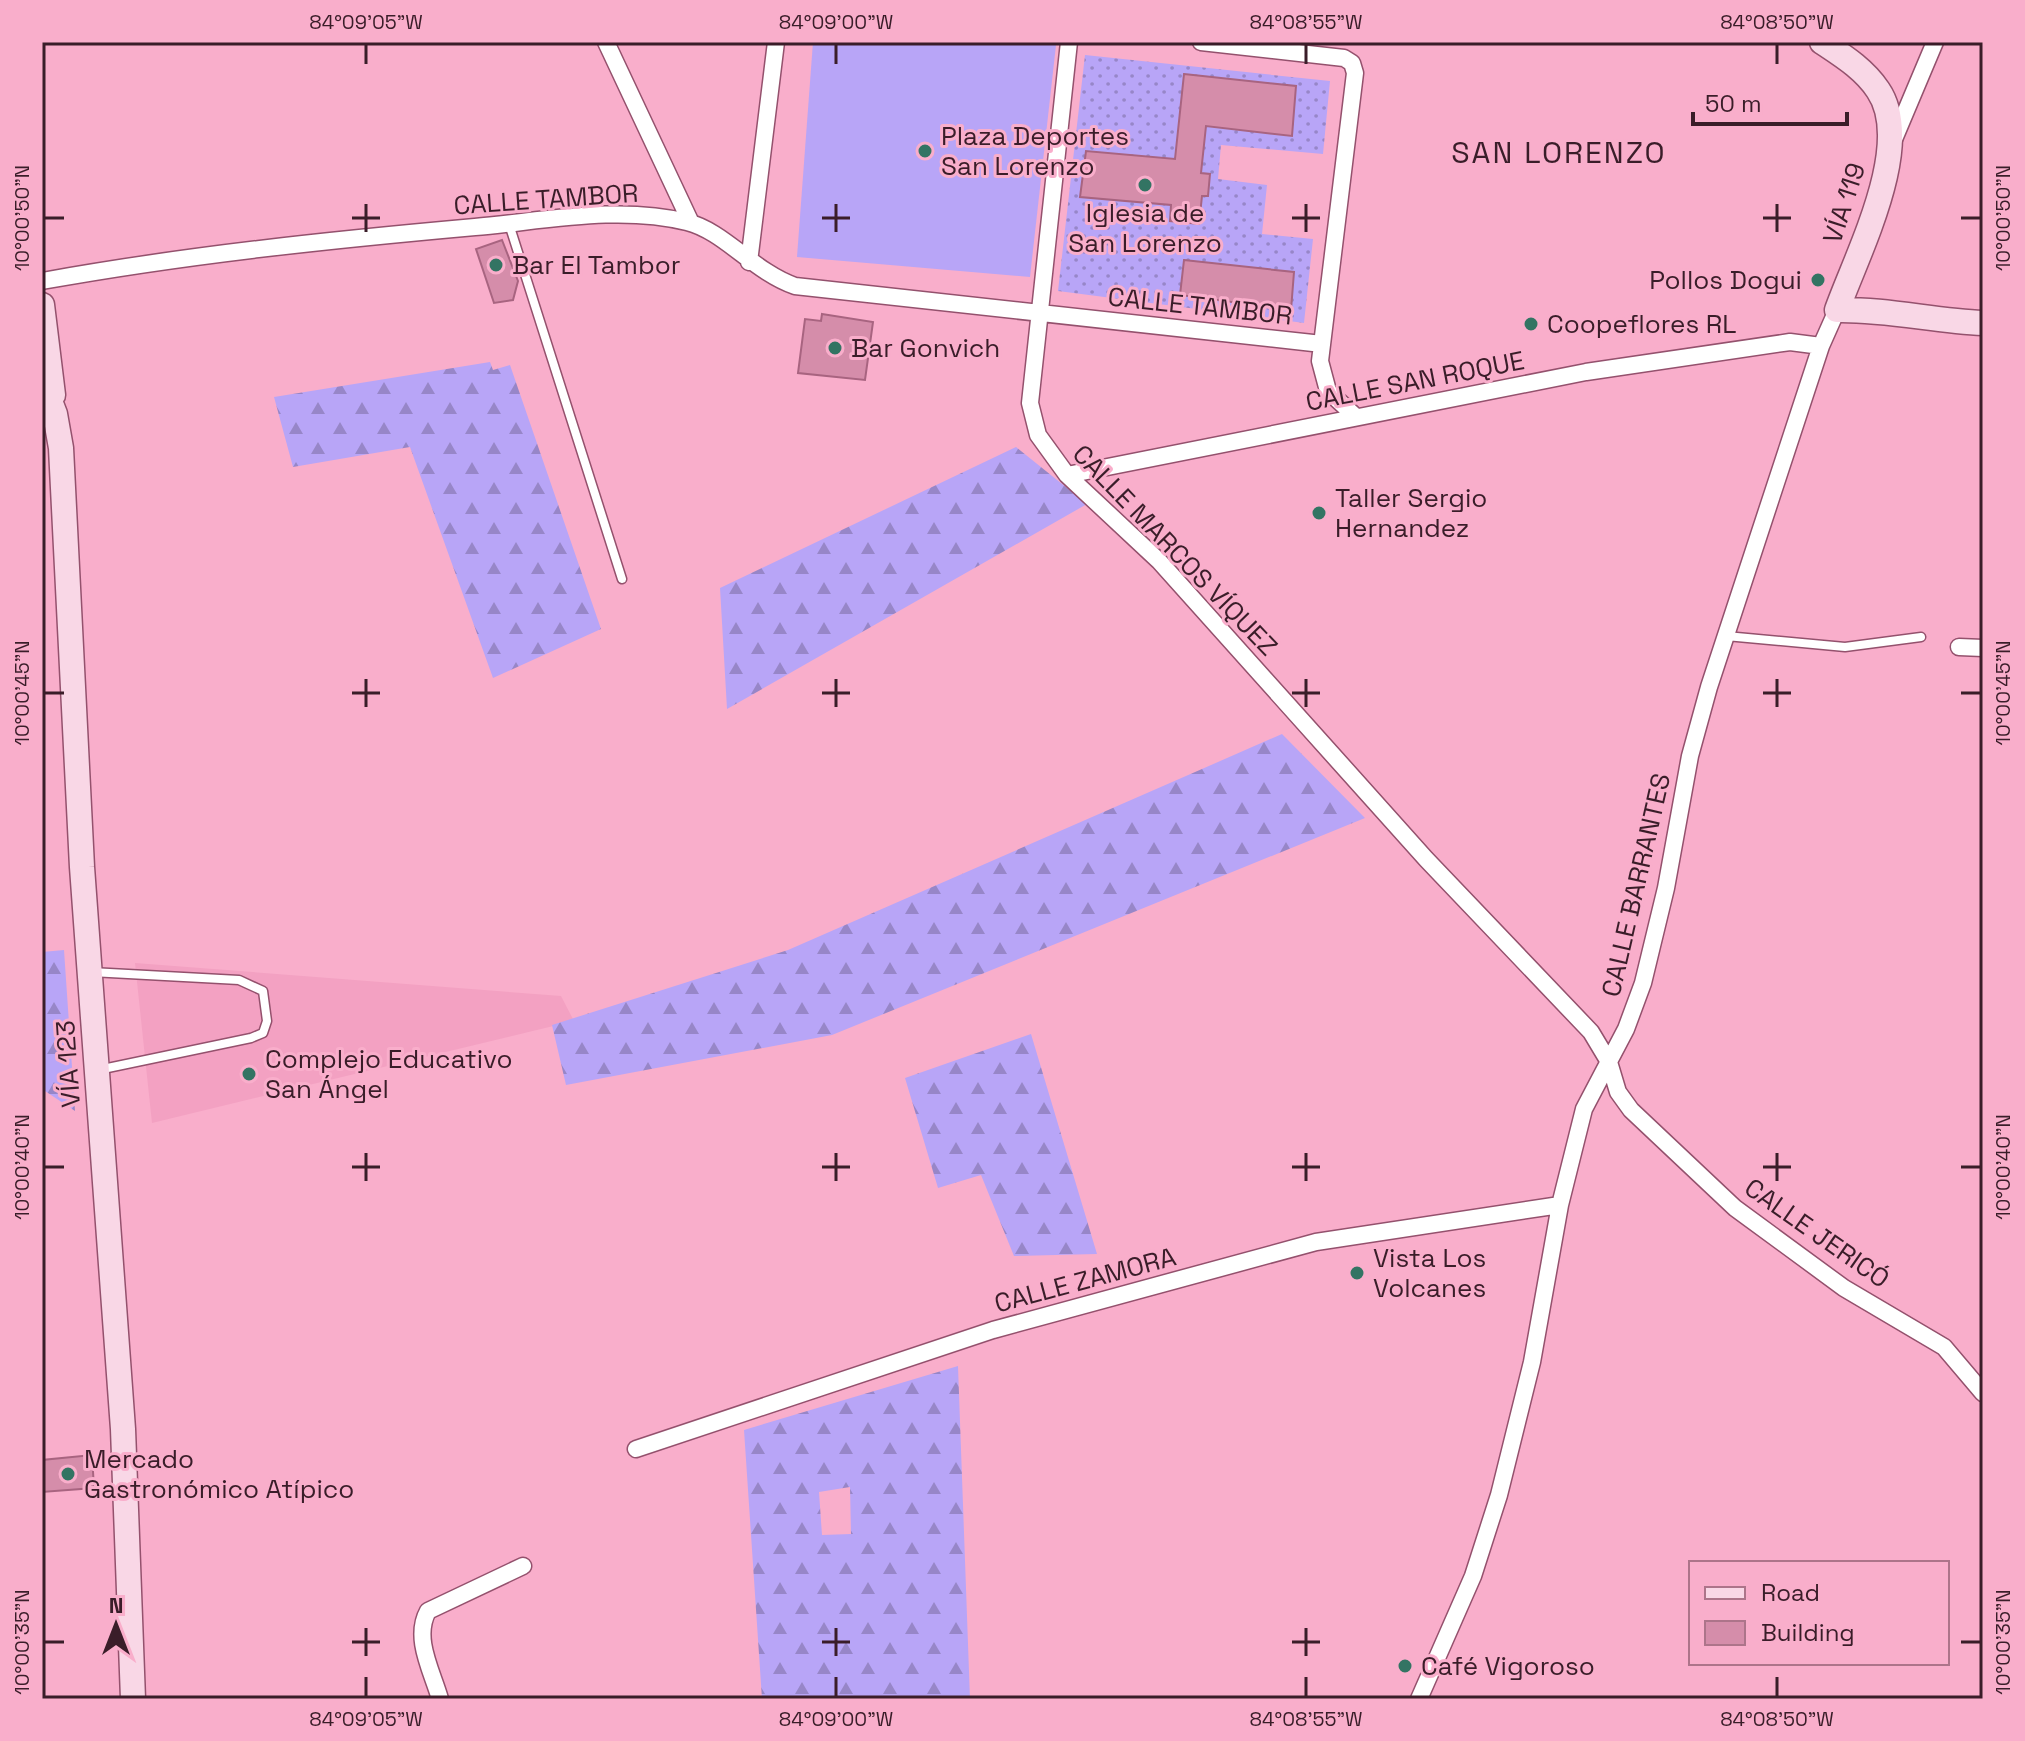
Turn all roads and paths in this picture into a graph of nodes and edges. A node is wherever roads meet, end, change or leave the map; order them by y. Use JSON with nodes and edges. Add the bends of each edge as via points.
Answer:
{"nodes":[{"id":1,"x":606,"y":42,"type":"edge"},
{"id":2,"x":776,"y":42,"type":"edge"},
{"id":3,"x":1069,"y":42,"type":"edge"},
{"id":4,"x":1201,"y":42,"type":"edge"},
{"id":5,"x":1822,"y":42,"type":"edge"},
{"id":6,"x":1935,"y":42,"type":"edge"},
{"id":7,"x":1892,"y":145,"type":"junction"},
{"id":8,"x":691,"y":223,"type":"junction"},
{"id":9,"x":509,"y":224,"type":"junction"},
{"id":10,"x":749,"y":262,"type":"junction"},
{"id":11,"x":42,"y":281,"type":"edge"},
{"id":12,"x":42,"y":305,"type":"edge"},
{"id":13,"x":1837,"y":310,"type":"junction"},
{"id":14,"x":1040,"y":312,"type":"junction"},
{"id":15,"x":1983,"y":323,"type":"edge"},
{"id":16,"x":1322,"y":344,"type":"junction"},
{"id":17,"x":1821,"y":346,"type":"junction"},
{"id":18,"x":42,"y":380,"type":"edge"},
{"id":19,"x":48,"y":404,"type":"edge"},
{"id":20,"x":1355,"y":416,"type":"junction"},
{"id":21,"x":1067,"y":475,"type":"junction"},
{"id":22,"x":622,"y":579,"type":"dead end"},
{"id":23,"x":1726,"y":636,"type":"junction"},
{"id":24,"x":1921,"y":637,"type":"dead end"},
{"id":25,"x":1959,"y":647,"type":"dead end"},
{"id":26,"x":1983,"y":648,"type":"edge"},
{"id":27,"x":90,"y":972,"type":"junction"},
{"id":28,"x":1609,"y":1062,"type":"junction"},
{"id":29,"x":97,"y":1070,"type":"junction"},
{"id":30,"x":1560,"y":1205,"type":"junction"},
{"id":31,"x":1983,"y":1393,"type":"edge"},
{"id":32,"x":636,"y":1449,"type":"dead end"},
{"id":33,"x":523,"y":1566,"type":"dead end"},
{"id":34,"x":133,"y":1699,"type":"edge"},
{"id":35,"x":440,"y":1699,"type":"edge"},
{"id":36,"x":1419,"y":1699,"type":"edge"}],
"edges":[{"from":1,"to":8,"type":"street"},
{"from":2,"to":10,"type":"street"},
{"from":3,"to":14,"type":"street","name":"CALLE MARCOS VÍQUEZ"},
{"from":4,"to":16,"type":"street","via":[[1352,63],[1355,73]]},
{"from":5,"to":7,"type":"main road","name":"VÍA 119","via":[[1858,67],[1880,92]]},
{"from":6,"to":7,"type":"street"},
{"from":7,"to":13,"type":"main road","name":"VÍA 119"},
{"from":8,"to":9,"type":"street","name":"CALLE TAMBOR","via":[[650,214]]},
{"from":8,"to":10,"type":"street","name":"CALLE TAMBOR"},
{"from":9,"to":11,"type":"street","name":"CALLE TAMBOR","via":[[258,247]]},
{"from":9,"to":22,"type":"lane"},
{"from":10,"to":14,"type":"street","name":"CALLE TAMBOR","via":[[795,286]]},
{"from":12,"to":19,"type":"main road"},
{"from":13,"to":15,"type":"main road","via":[[1879,309],[1936,321]]},
{"from":13,"to":17,"type":"street","name":"CALLE BARRANTES"},
{"from":14,"to":16,"type":"street","name":"CALLE TAMBOR"},
{"from":14,"to":21,"type":"street","name":"CALLE MARCOS VÍQUEZ","via":[[1032,418]]},
{"from":16,"to":20,"type":"street","via":[[1320,361],[1328,391]]},
{"from":17,"to":20,"type":"street","name":"CALLE SAN ROQUE","via":[[1790,342],[1586,372]]},
{"from":17,"to":23,"type":"street","name":"CALLE BARRANTES"},
{"from":18,"to":19,"type":"main road","name":"VÍA 123"},
{"from":19,"to":27,"type":"main road","name":"VÍA 123","via":[[63,476]]},
{"from":20,"to":21,"type":"street","name":"CALLE SAN ROQUE"},
{"from":21,"to":28,"type":"street","name":"CALLE MARCOS VÍQUEZ","via":[[1159,561],[1426,859],[1591,1032]]},
{"from":23,"to":24,"type":"lane","via":[[1845,647]]},
{"from":23,"to":28,"type":"street","name":"CALLE BARRANTES","via":[[1690,756],[1643,983]]},
{"from":25,"to":26,"type":"street"},
{"from":27,"to":29,"type":"main road","name":"VÍA 123"},
{"from":27,"to":29,"type":"lane","via":[[239,980],[263,991],[266,1005],[263,1033],[251,1038]]},
{"from":28,"to":30,"type":"street","name":"CALLE BARRANTES","via":[[1584,1109]]},
{"from":28,"to":31,"type":"street","name":"CALLE JERICÓ","via":[[1618,1092],[1631,1110],[1735,1208],[1844,1288],[1944,1347]]},
{"from":29,"to":34,"type":"main road","name":"VÍA 123","via":[[124,1442]]},
{"from":30,"to":32,"type":"street","name":"CALLE ZAMORA","via":[[1316,1242],[993,1330]]},
{"from":30,"to":36,"type":"street","name":"CALLE BARRANTES","via":[[1532,1362],[1499,1495],[1473,1576]]},
{"from":33,"to":35,"type":"street","via":[[437,1604],[421,1623]]}]}
